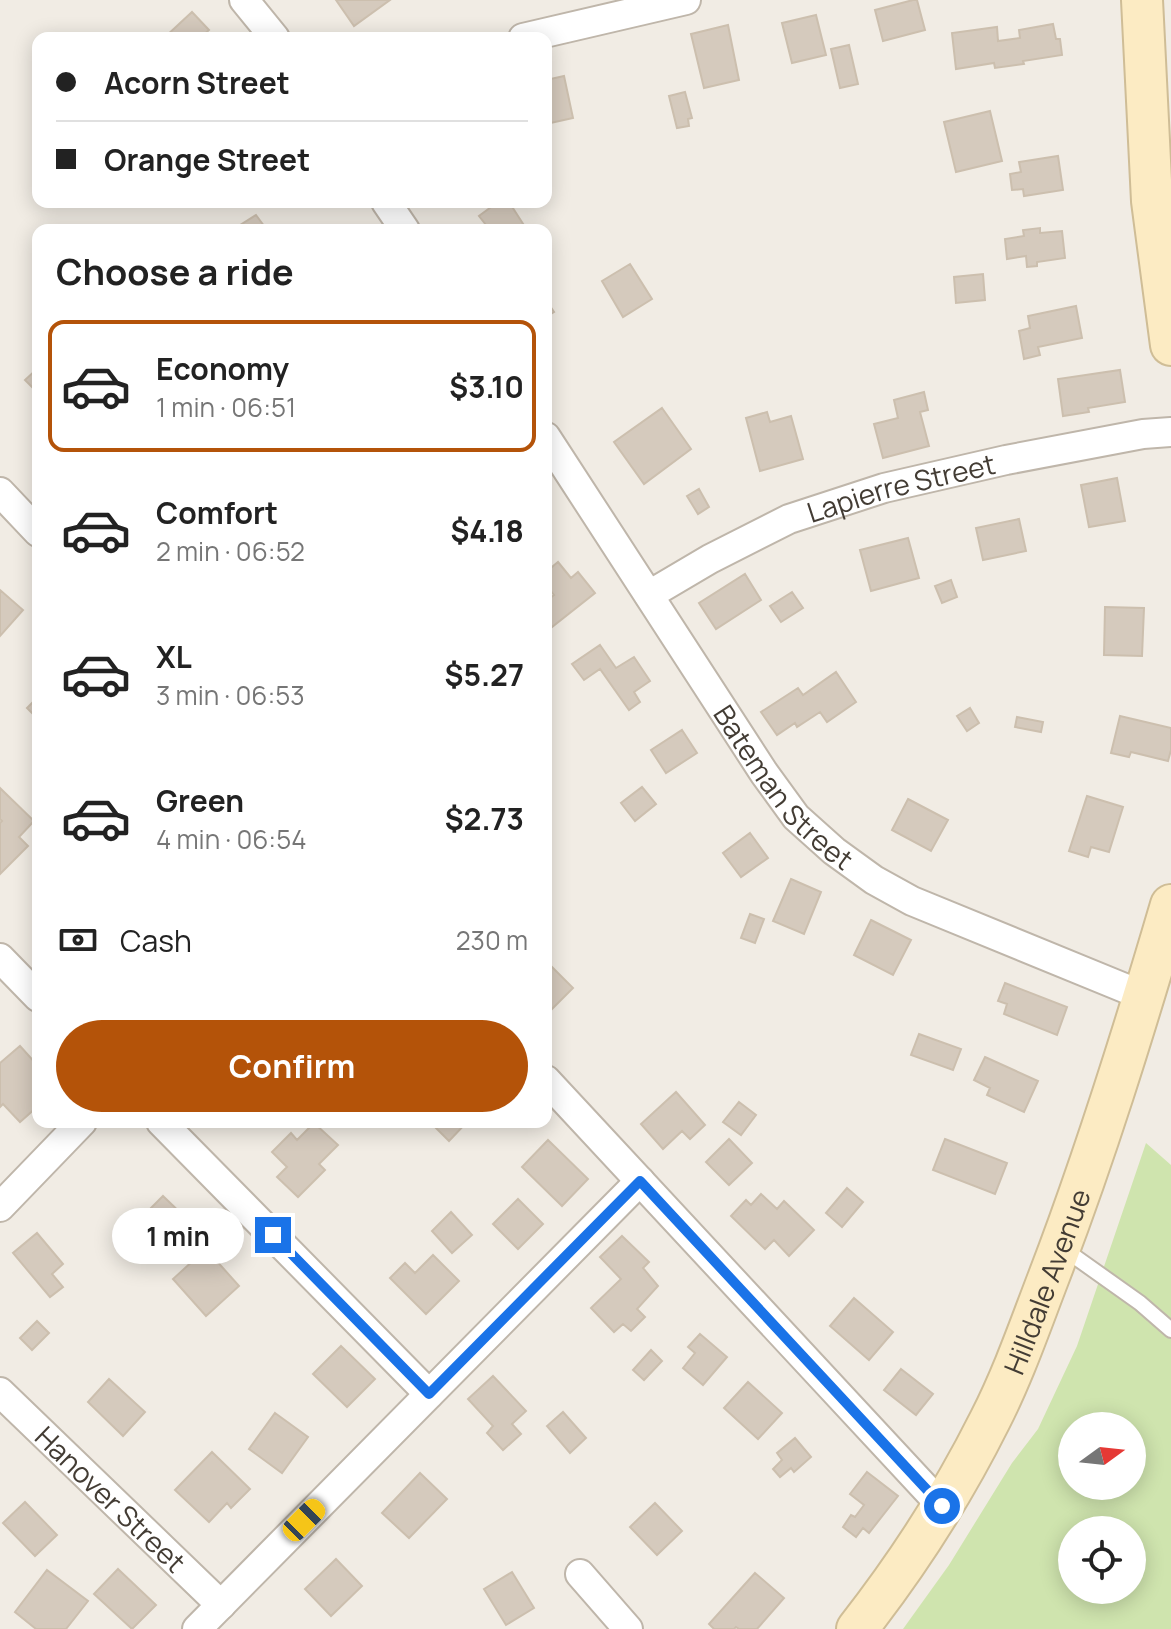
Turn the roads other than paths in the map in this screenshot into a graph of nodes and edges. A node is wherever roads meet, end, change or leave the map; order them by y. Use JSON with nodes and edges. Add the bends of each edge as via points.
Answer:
{"nodes":[{"id":1,"x":244,"y":0,"type":"edge"},
{"id":2,"x":686,"y":0,"type":"edge"},
{"id":3,"x":1142,"y":0,"type":"edge"},
{"id":4,"x":270,"y":32,"type":"edge"},
{"id":5,"x":549,"y":32,"type":"edge"},
{"id":6,"x":1171,"y":345,"type":"edge"},
{"id":7,"x":1171,"y":432,"type":"edge"},
{"id":8,"x":552,"y":446,"type":"edge"},
{"id":9,"x":0,"y":492,"type":"edge"},
{"id":10,"x":32,"y":526,"type":"edge"},
{"id":11,"x":649,"y":595,"type":"junction"},
{"id":12,"x":1171,"y":905,"type":"edge"},
{"id":13,"x":1165,"y":953,"type":"edge"},
{"id":14,"x":0,"y":958,"type":"edge"},
{"id":15,"x":32,"y":991,"type":"edge"},
{"id":16,"x":1144,"y":996,"type":"junction"},
{"id":17,"x":552,"y":1086,"type":"edge"},
{"id":18,"x":76,"y":1128,"type":"edge"},
{"id":19,"x":167,"y":1128,"type":"edge"},
{"id":20,"x":640,"y":1181,"type":"junction"},
{"id":21,"x":0,"y":1207,"type":"edge"},
{"id":22,"x":1060,"y":1246,"type":"junction"},
{"id":23,"x":1171,"y":1330,"type":"edge"},
{"id":24,"x":0,"y":1392,"type":"edge"},
{"id":25,"x":429,"y":1394,"type":"junction"},
{"id":26,"x":942,"y":1506,"type":"junction"},
{"id":27,"x":580,"y":1574,"type":"dead end"},
{"id":28,"x":221,"y":1605,"type":"junction"},
{"id":29,"x":197,"y":1629,"type":"edge"},
{"id":30,"x":628,"y":1629,"type":"edge"},
{"id":31,"x":857,"y":1629,"type":"edge"}],
"edges":[{"from":1,"to":4,"type":"street"},
{"from":2,"to":5,"type":"street"},
{"from":3,"to":6,"type":"main road","via":[[1152,201]]},
{"from":7,"to":11,"type":"street","name":"Lapierre Street","via":[[1021,457],[884,488],[789,519]]},
{"from":8,"to":11,"type":"street","name":"Bateman Street"},
{"from":9,"to":10,"type":"street"},
{"from":11,"to":16,"type":"street","name":"Bateman Street","via":[[764,773],[796,817],[834,851],[912,901]]},
{"from":12,"to":13,"type":"main road","name":"Hilldale Avenue"},
{"from":13,"to":16,"type":"main road","name":"Hilldale Avenue"},
{"from":14,"to":15,"type":"street"},
{"from":16,"to":22,"type":"main road","name":"Hilldale Avenue"},
{"from":17,"to":20,"type":"street"},
{"from":18,"to":21,"type":"street"},
{"from":19,"to":25,"type":"street"},
{"from":20,"to":25,"type":"street"},
{"from":20,"to":26,"type":"street"},
{"from":22,"to":23,"type":"lane"},
{"from":22,"to":26,"type":"main road","name":"Hilldale Avenue","via":[[992,1416]]},
{"from":24,"to":28,"type":"street","name":"Hanover Street"},
{"from":25,"to":28,"type":"street"},
{"from":26,"to":31,"type":"main road","name":"Hilldale Avenue"},
{"from":27,"to":30,"type":"street"},
{"from":28,"to":29,"type":"street"}]}
